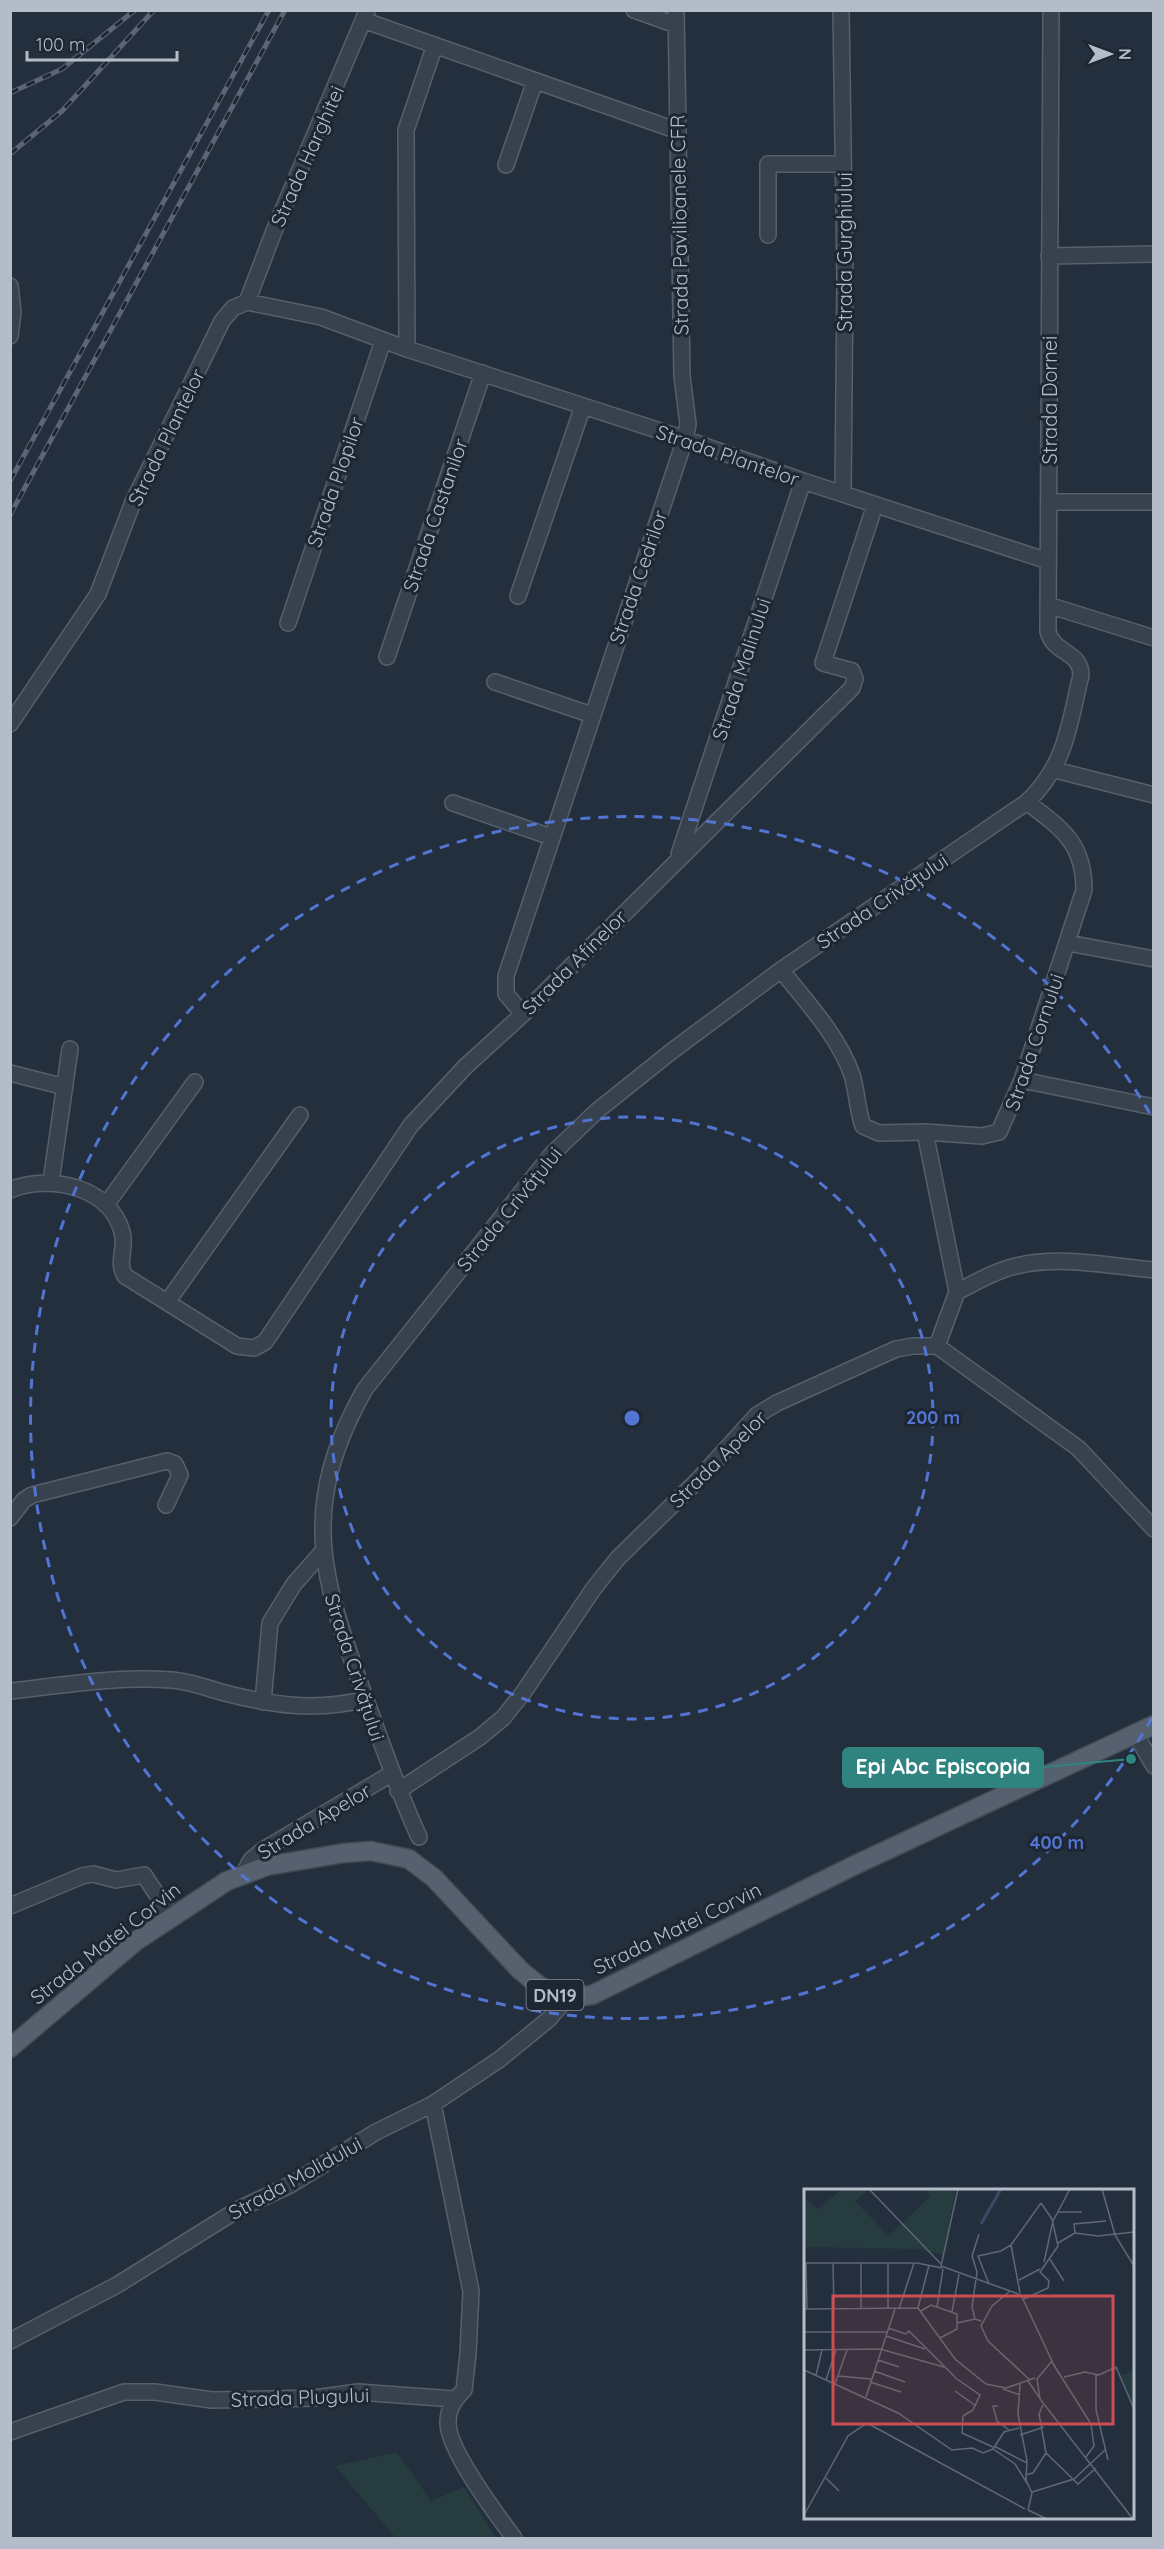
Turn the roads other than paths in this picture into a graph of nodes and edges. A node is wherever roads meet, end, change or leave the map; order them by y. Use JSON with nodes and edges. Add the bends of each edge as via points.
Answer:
{"nodes":[{"id":1,"x":633,"y":10,"type":"edge"},
{"id":2,"x":841,"y":10,"type":"edge"},
{"id":3,"x":1051,"y":10,"type":"edge"},
{"id":4,"x":366,"y":15,"type":"edge"},
{"id":5,"x":676,"y":18,"type":"edge"},
{"id":6,"x":435,"y":45,"type":"junction"},
{"id":7,"x":535,"y":81,"type":"junction"},
{"id":8,"x":678,"y":131,"type":"junction"},
{"id":9,"x":843,"y":164,"type":"junction"},
{"id":10,"x":506,"y":165,"type":"dead end"},
{"id":11,"x":768,"y":235,"type":"dead end"},
{"id":12,"x":1154,"y":254,"type":"edge"},
{"id":13,"x":1049,"y":256,"type":"junction"},
{"id":14,"x":10,"y":286,"type":"edge"},
{"id":15,"x":247,"y":302,"type":"junction"},
{"id":16,"x":10,"y":336,"type":"edge"},
{"id":17,"x":383,"y":341,"type":"junction"},
{"id":18,"x":407,"y":349,"type":"junction"},
{"id":19,"x":483,"y":373,"type":"junction"},
{"id":20,"x":583,"y":406,"type":"junction"},
{"id":21,"x":685,"y":439,"type":"junction"},
{"id":22,"x":803,"y":481,"type":"junction"},
{"id":23,"x":843,"y":494,"type":"junction"},
{"id":24,"x":1048,"y":502,"type":"junction"},
{"id":25,"x":1154,"y":502,"type":"edge"},
{"id":26,"x":875,"y":505,"type":"junction"},
{"id":27,"x":1048,"y":561,"type":"junction"},
{"id":28,"x":518,"y":596,"type":"dead end"},
{"id":29,"x":1048,"y":605,"type":"junction"},
{"id":30,"x":288,"y":623,"type":"dead end"},
{"id":31,"x":1154,"y":638,"type":"edge"},
{"id":32,"x":387,"y":657,"type":"dead end"},
{"id":33,"x":495,"y":682,"type":"dead end"},
{"id":34,"x":592,"y":715,"type":"junction"},
{"id":35,"x":10,"y":724,"type":"edge"},
{"id":36,"x":1054,"y":770,"type":"junction"},
{"id":37,"x":1154,"y":795,"type":"edge"},
{"id":38,"x":453,"y":802,"type":"dead end"},
{"id":39,"x":1027,"y":802,"type":"junction"},
{"id":40,"x":551,"y":837,"type":"junction"},
{"id":41,"x":678,"y":857,"type":"junction"},
{"id":42,"x":1068,"y":943,"type":"junction"},
{"id":43,"x":1154,"y":958,"type":"edge"},
{"id":44,"x":781,"y":970,"type":"junction"},
{"id":45,"x":523,"y":1014,"type":"junction"},
{"id":46,"x":70,"y":1049,"type":"dead end"},
{"id":47,"x":10,"y":1073,"type":"edge"},
{"id":48,"x":1022,"y":1080,"type":"junction"},
{"id":49,"x":195,"y":1082,"type":"dead end"},
{"id":50,"x":64,"y":1087,"type":"junction"},
{"id":51,"x":1154,"y":1107,"type":"edge"},
{"id":52,"x":300,"y":1115,"type":"dead end"},
{"id":53,"x":925,"y":1132,"type":"junction"},
{"id":54,"x":51,"y":1182,"type":"junction"},
{"id":55,"x":10,"y":1190,"type":"edge"},
{"id":56,"x":106,"y":1206,"type":"junction"},
{"id":57,"x":1154,"y":1270,"type":"edge"},
{"id":58,"x":957,"y":1292,"type":"junction"},
{"id":59,"x":168,"y":1301,"type":"junction"},
{"id":60,"x":937,"y":1347,"type":"junction"},
{"id":61,"x":166,"y":1505,"type":"dead end"},
{"id":62,"x":10,"y":1518,"type":"edge"},
{"id":63,"x":1154,"y":1529,"type":"edge"},
{"id":64,"x":324,"y":1550,"type":"junction"},
{"id":65,"x":10,"y":1691,"type":"edge"},
{"id":66,"x":366,"y":1699,"type":"junction"},
{"id":67,"x":262,"y":1702,"type":"junction"},
{"id":68,"x":1154,"y":1725,"type":"edge"},
{"id":69,"x":1136,"y":1735,"type":"junction"},
{"id":70,"x":1154,"y":1766,"type":"edge"},
{"id":71,"x":391,"y":1774,"type":"junction"},
{"id":72,"x":399,"y":1791,"type":"junction"},
{"id":73,"x":418,"y":1837,"type":"dead end"},
{"id":74,"x":244,"y":1873,"type":"junction"},
{"id":75,"x":10,"y":1906,"type":"edge"},
{"id":76,"x":171,"y":1916,"type":"junction"},
{"id":77,"x":567,"y":1998,"type":"junction"},
{"id":78,"x":10,"y":2048,"type":"edge"},
{"id":79,"x":433,"y":2104,"type":"junction"},
{"id":80,"x":10,"y":2341,"type":"edge"},
{"id":81,"x":454,"y":2399,"type":"junction"},
{"id":82,"x":10,"y":2432,"type":"edge"},
{"id":83,"x":514,"y":2538,"type":"edge"}],
"edges":[{"from":1,"to":5,"type":"street"},
{"from":2,"to":9,"type":"street","name":"Strada Gurghiului"},
{"from":3,"to":13,"type":"street","name":"Strada Dornei"},
{"from":4,"to":6,"type":"street"},
{"from":4,"to":15,"type":"street","name":"Strada Harghitei"},
{"from":5,"to":8,"type":"street","name":"Strada Pavilioanele CFR"},
{"from":6,"to":7,"type":"street"},
{"from":6,"to":18,"type":"street","via":[[405,130]]},
{"from":7,"to":8,"type":"street"},
{"from":7,"to":10,"type":"street"},
{"from":8,"to":21,"type":"street","name":"Strada Pavilioanele CFR","via":[[682,376],[688,424]]},
{"from":9,"to":11,"type":"street","via":[[768,164]]},
{"from":9,"to":23,"type":"street","name":"Strada Gurghiului"},
{"from":12,"to":13,"type":"street"},
{"from":13,"to":24,"type":"street","name":"Strada Dornei"},
{"from":14,"to":16,"type":"street"},
{"from":15,"to":17,"type":"street","name":"Strada Plantelor","via":[[321,317]]},
{"from":15,"to":35,"type":"street","name":"Strada Plantelor","via":[[233,308],[222,321],[133,502],[98,594]]},
{"from":17,"to":18,"type":"street","name":"Strada Plantelor"},
{"from":17,"to":30,"type":"street","name":"Strada Plopilor"},
{"from":18,"to":19,"type":"street","name":"Strada Plantelor"},
{"from":19,"to":20,"type":"street","name":"Strada Plantelor"},
{"from":19,"to":32,"type":"street","name":"Strada Castanilor"},
{"from":20,"to":21,"type":"street","name":"Strada Plantelor"},
{"from":20,"to":28,"type":"street"},
{"from":21,"to":22,"type":"street","name":"Strada Plantelor"},
{"from":21,"to":34,"type":"street","name":"Strada Cedrilor"},
{"from":22,"to":23,"type":"street","name":"Strada Plantelor"},
{"from":22,"to":41,"type":"street","name":"Strada Malinului"},
{"from":23,"to":26,"type":"street","name":"Strada Plantelor"},
{"from":24,"to":25,"type":"street"},
{"from":24,"to":27,"type":"street","name":"Strada Dornei"},
{"from":26,"to":27,"type":"street","name":"Strada Plantelor"},
{"from":26,"to":41,"type":"street","name":"Strada Afinelor","via":[[823,663],[852,671],[852,688]]},
{"from":27,"to":29,"type":"street","name":"Strada Dornei"},
{"from":29,"to":31,"type":"street"},
{"from":29,"to":36,"type":"street","name":"Strada Dornei","via":[[1050,638],[1081,665],[1063,750]]},
{"from":33,"to":34,"type":"street"},
{"from":34,"to":40,"type":"street","name":"Strada Cedrilor"},
{"from":36,"to":37,"type":"street"},
{"from":36,"to":39,"type":"street","name":"Strada Crivățului"},
{"from":38,"to":40,"type":"street"},
{"from":39,"to":42,"type":"street","name":"Strada Cornului","via":[[1078,849],[1084,890]]},
{"from":39,"to":44,"type":"street","name":"Strada Crivățului"},
{"from":40,"to":45,"type":"street","name":"Strada Cedrilor","via":[[504,985],[506,994]]},
{"from":41,"to":45,"type":"street","name":"Strada Afinelor"},
{"from":42,"to":43,"type":"street"},
{"from":42,"to":48,"type":"street","name":"Strada Cornului"},
{"from":44,"to":53,"type":"street","name":"Strada Cornului","via":[[847,1062],[863,1126],[879,1133]]},
{"from":44,"to":64,"type":"street","name":"Strada Crivățului","via":[[637,1078],[552,1154],[386,1360],[348,1420],[329,1469],[324,1499]]},
{"from":45,"to":59,"type":"street","name":"Strada Afinelor","via":[[465,1067],[411,1125],[265,1342],[254,1348],[237,1346]]},
{"from":46,"to":50,"type":"street"},
{"from":47,"to":50,"type":"street"},
{"from":48,"to":51,"type":"street"},
{"from":48,"to":53,"type":"street","name":"Strada Cornului","via":[[999,1132],[982,1136]]},
{"from":49,"to":56,"type":"street"},
{"from":50,"to":54,"type":"street"},
{"from":52,"to":59,"type":"street"},
{"from":53,"to":58,"type":"street"},
{"from":54,"to":55,"type":"street","name":"Strada Afinelor"},
{"from":54,"to":56,"type":"street","name":"Strada Afinelor","via":[[77,1187]]},
{"from":56,"to":59,"type":"street","name":"Strada Afinelor","via":[[122,1229],[120,1258],[125,1276]]},
{"from":57,"to":58,"type":"street","via":[[1062,1262],[1017,1266]]},
{"from":58,"to":60,"type":"street"},
{"from":60,"to":63,"type":"street","via":[[1078,1448]]},
{"from":60,"to":72,"type":"street","name":"Strada Apelor","via":[[913,1346],[880,1354],[757,1415],[618,1558],[503,1718]]},
{"from":61,"to":62,"type":"street","via":[[180,1475],[175,1464],[167,1461],[32,1495]]},
{"from":64,"to":66,"type":"street","name":"Strada Crivățului","via":[[325,1572],[341,1634]]},
{"from":64,"to":67,"type":"street","via":[[294,1584],[270,1623]]},
{"from":65,"to":67,"type":"street","via":[[90,1682],[163,1680],[192,1683]]},
{"from":66,"to":67,"type":"street","via":[[313,1708]]},
{"from":66,"to":71,"type":"street","name":"Strada Crivățului"},
{"from":68,"to":69,"type":"main road","name":"Strada Matei Corvin","number":"DN19"},
{"from":69,"to":70,"type":"street"},
{"from":69,"to":77,"type":"main road","name":"Strada Matei Corvin","number":"DN19","via":[[855,1865],[606,1990]]},
{"from":71,"to":72,"type":"street","name":"Strada Crivățului"},
{"from":71,"to":74,"type":"street","name":"Strada Apelor","via":[[263,1850]]},
{"from":72,"to":73,"type":"street","name":"Strada Crivățului"},
{"from":74,"to":76,"type":"main road","name":"Strada Matei Corvin","number":"DN19"},
{"from":74,"to":77,"type":"main road","name":"Strada Matei Corvin","number":"DN19","via":[[344,1853],[371,1851],[408,1859],[434,1878],[520,1970],[554,1995]]},
{"from":75,"to":76,"type":"street","via":[[82,1876],[93,1874],[117,1880],[144,1875]]},
{"from":76,"to":78,"type":"main road","name":"Strada Matei Corvin","number":"DN19","via":[[54,2008]]},
{"from":77,"to":79,"type":"street","name":"Strada Molidului","via":[[549,2019],[508,2052]]},
{"from":79,"to":80,"type":"street","name":"Strada Molidului","via":[[376,2132],[290,2185],[239,2209],[117,2285]]},
{"from":79,"to":81,"type":"street","via":[[471,2291],[464,2390]]},
{"from":81,"to":82,"type":"street","name":"Strada Plugului","via":[[358,2392],[315,2398],[212,2400],[131,2391]]},
{"from":81,"to":83,"type":"street","via":[[448,2422],[451,2435],[469,2473]]}]}
